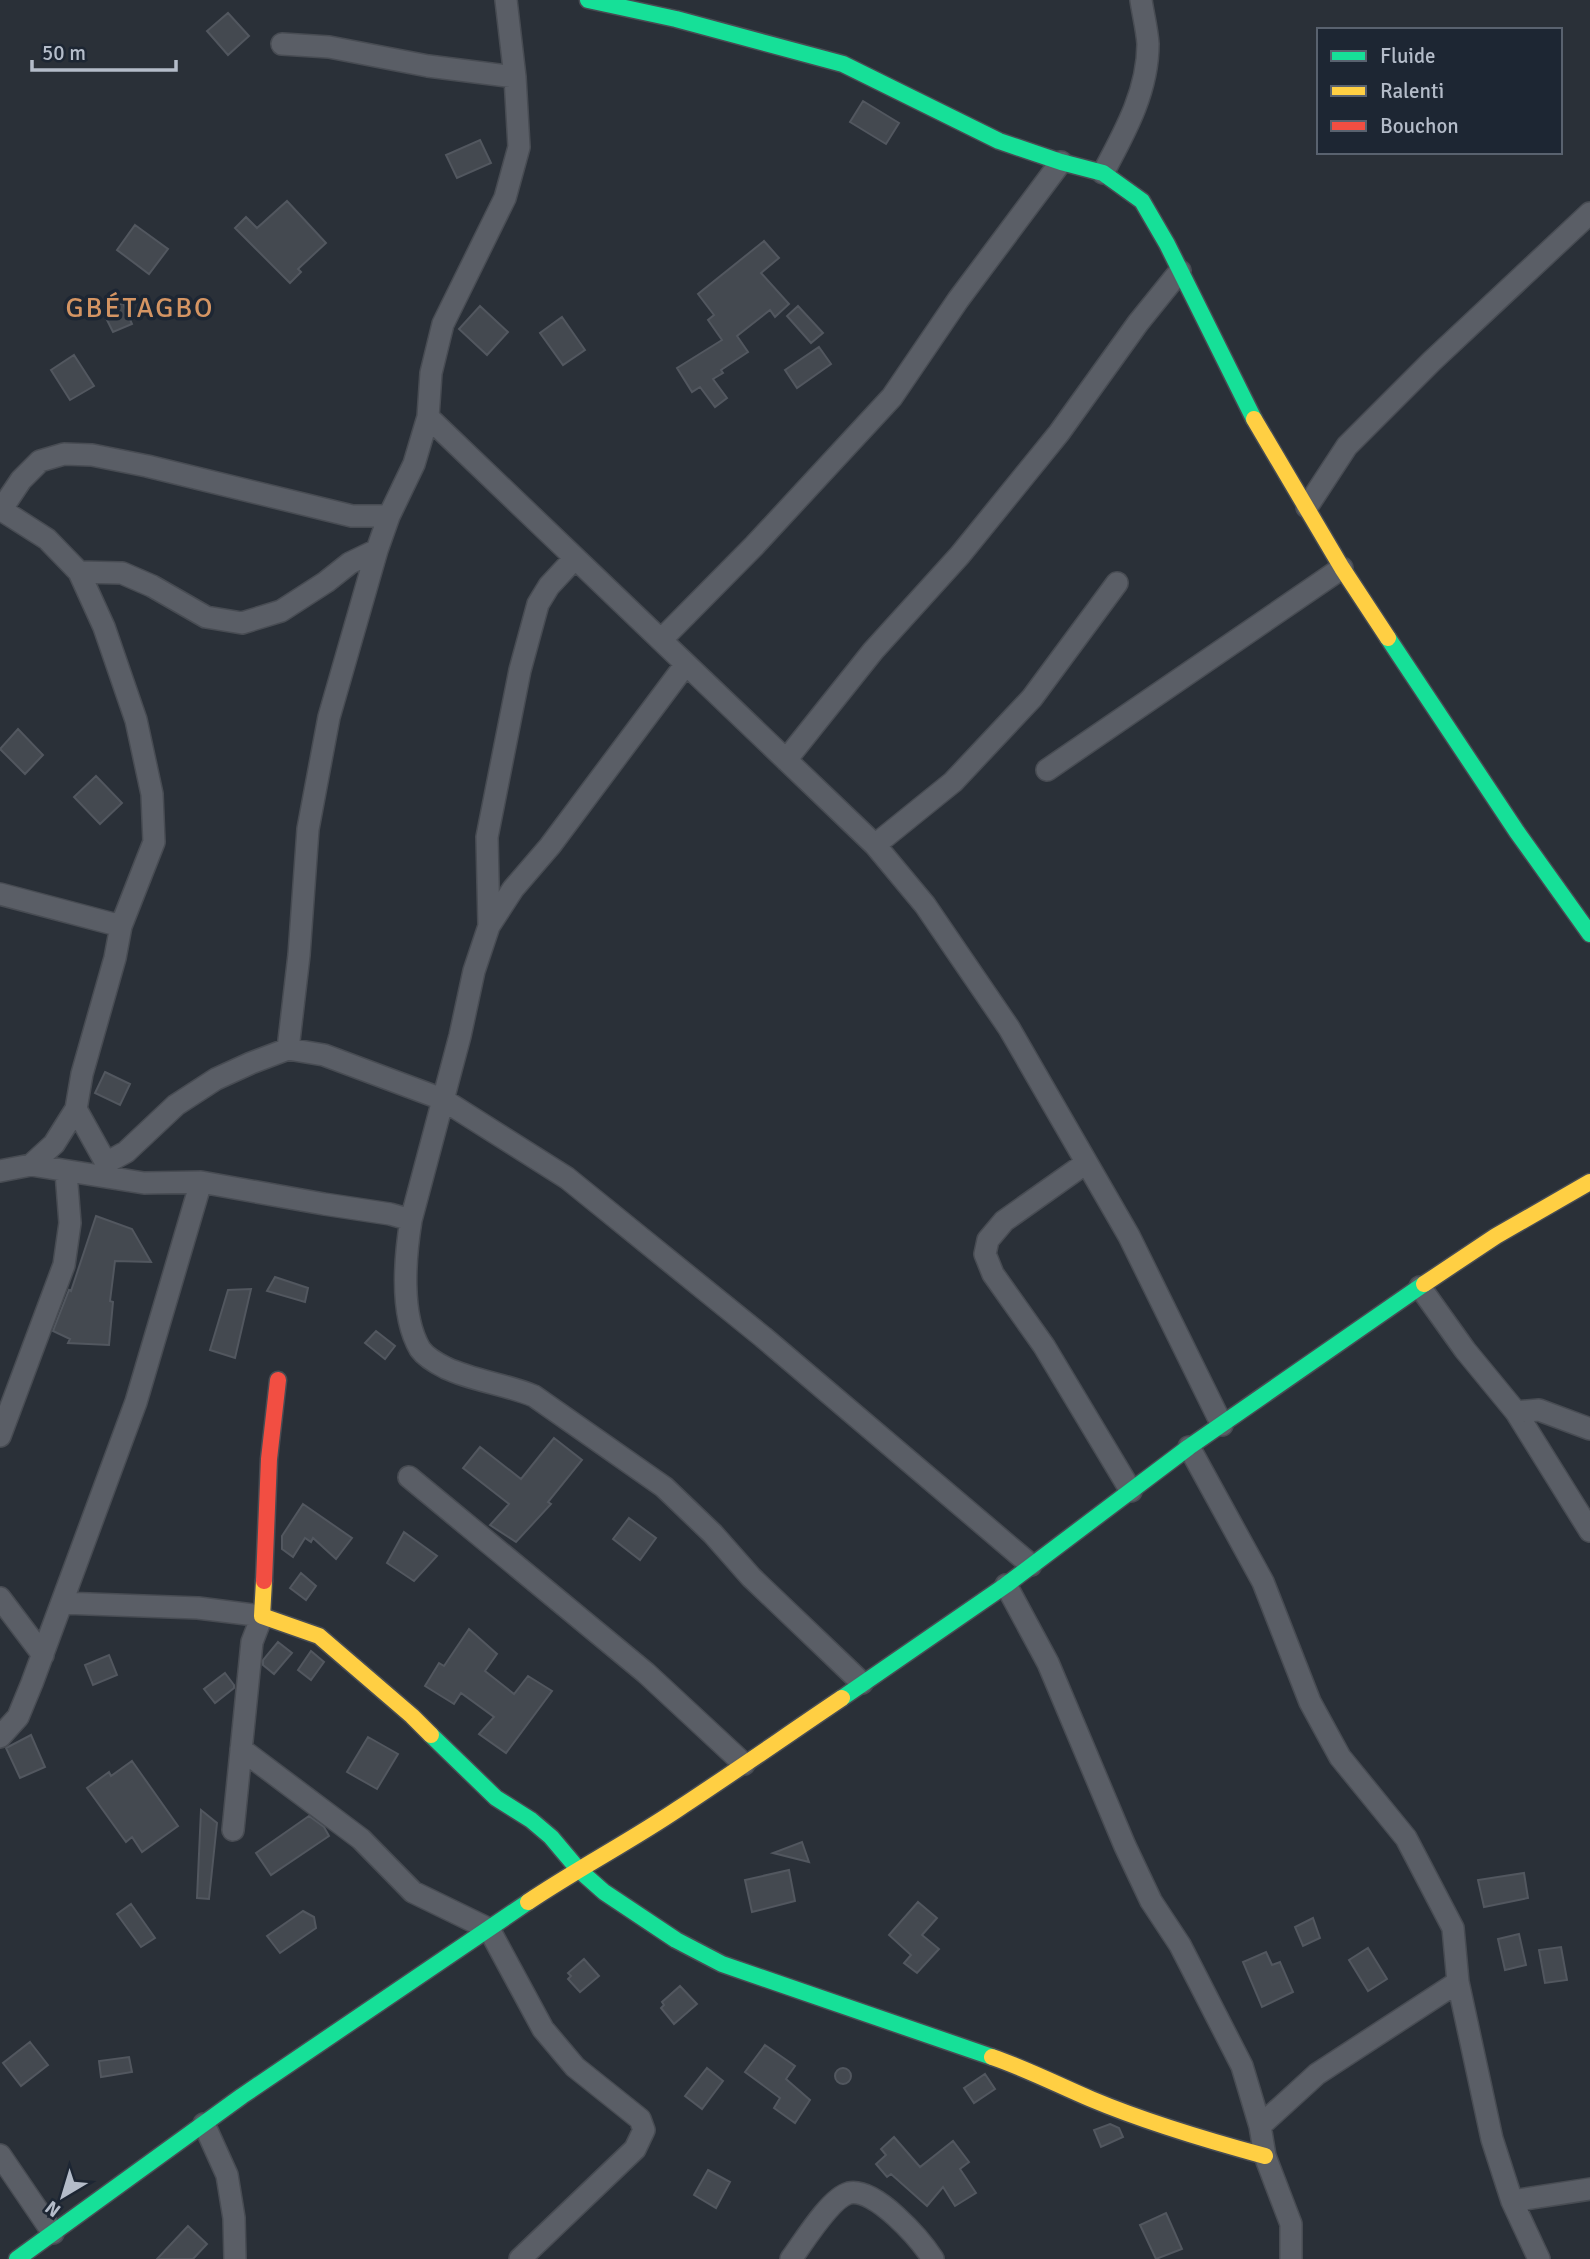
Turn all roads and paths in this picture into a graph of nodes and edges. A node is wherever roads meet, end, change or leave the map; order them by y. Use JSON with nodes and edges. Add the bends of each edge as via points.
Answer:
{"nodes":[{"id":1,"x":506,"y":0,"type":"edge"},
{"id":2,"x":588,"y":0,"type":"edge"},
{"id":3,"x":1141,"y":0,"type":"edge"},
{"id":4,"x":679,"y":10,"type":"edge"},
{"id":5,"x":282,"y":44,"type":"dead end"},
{"id":6,"x":515,"y":78,"type":"junction"},
{"id":7,"x":1061,"y":162,"type":"junction"},
{"id":8,"x":1103,"y":173,"type":"junction"},
{"id":9,"x":1590,"y":213,"type":"edge"},
{"id":10,"x":1180,"y":271,"type":"junction"},
{"id":11,"x":428,"y":417,"type":"junction"},
{"id":12,"x":1307,"y":507,"type":"junction"},
{"id":13,"x":1,"y":509,"type":"edge"},
{"id":14,"x":389,"y":516,"type":"junction"},
{"id":15,"x":376,"y":550,"type":"junction"},
{"id":16,"x":575,"y":558,"type":"junction"},
{"id":17,"x":1342,"y":568,"type":"junction"},
{"id":18,"x":79,"y":572,"type":"junction"},
{"id":19,"x":1117,"y":583,"type":"dead end"},
{"id":20,"x":661,"y":640,"type":"junction"},
{"id":21,"x":686,"y":664,"type":"junction"},
{"id":22,"x":786,"y":760,"type":"junction"},
{"id":23,"x":1047,"y":770,"type":"dead end"},
{"id":24,"x":875,"y":845,"type":"junction"},
{"id":25,"x":0,"y":894,"type":"edge"},
{"id":26,"x":121,"y":926,"type":"junction"},
{"id":27,"x":489,"y":926,"type":"junction"},
{"id":28,"x":1590,"y":934,"type":"edge"},
{"id":29,"x":288,"y":1049,"type":"junction"},
{"id":30,"x":442,"y":1099,"type":"junction"},
{"id":31,"x":76,"y":1109,"type":"junction"},
{"id":32,"x":1086,"y":1163,"type":"junction"},
{"id":33,"x":31,"y":1166,"type":"junction"},
{"id":34,"x":0,"y":1171,"type":"edge"},
{"id":35,"x":108,"y":1171,"type":"junction"},
{"id":36,"x":66,"y":1172,"type":"junction"},
{"id":37,"x":201,"y":1182,"type":"junction"},
{"id":38,"x":1590,"y":1182,"type":"edge"},
{"id":39,"x":411,"y":1220,"type":"junction"},
{"id":40,"x":1420,"y":1287,"type":"junction"},
{"id":41,"x":278,"y":1380,"type":"dead end"},
{"id":42,"x":4,"y":1409,"type":"edge"},
{"id":43,"x":1516,"y":1412,"type":"junction"},
{"id":44,"x":1222,"y":1425,"type":"junction"},
{"id":45,"x":1590,"y":1429,"type":"edge"},
{"id":46,"x":0,"y":1436,"type":"edge"},
{"id":47,"x":1189,"y":1447,"type":"junction"},
{"id":48,"x":409,"y":1477,"type":"dead end"},
{"id":49,"x":1131,"y":1491,"type":"junction"},
{"id":50,"x":1590,"y":1531,"type":"edge"},
{"id":51,"x":1031,"y":1565,"type":"junction"},
{"id":52,"x":1006,"y":1585,"type":"junction"},
{"id":53,"x":0,"y":1598,"type":"edge"},
{"id":54,"x":62,"y":1603,"type":"junction"},
{"id":55,"x":262,"y":1616,"type":"junction"},
{"id":56,"x":43,"y":1655,"type":"junction"},
{"id":57,"x":862,"y":1683,"type":"junction"},
{"id":58,"x":0,"y":1737,"type":"edge"},
{"id":59,"x":241,"y":1749,"type":"junction"},
{"id":60,"x":744,"y":1764,"type":"junction"},
{"id":61,"x":233,"y":1830,"type":"dead end"},
{"id":62,"x":578,"y":1868,"type":"junction"},
{"id":63,"x":489,"y":1930,"type":"junction"},
{"id":64,"x":1458,"y":1982,"type":"junction"},
{"id":65,"x":204,"y":2124,"type":"junction"},
{"id":66,"x":1260,"y":2126,"type":"junction"},
{"id":67,"x":0,"y":2155,"type":"edge"},
{"id":68,"x":1265,"y":2156,"type":"junction"},
{"id":69,"x":1590,"y":2189,"type":"edge"},
{"id":70,"x":1512,"y":2201,"type":"junction"},
{"id":71,"x":53,"y":2233,"type":"junction"},
{"id":72,"x":17,"y":2259,"type":"edge"},
{"id":73,"x":235,"y":2259,"type":"edge"},
{"id":74,"x":520,"y":2259,"type":"edge"},
{"id":75,"x":790,"y":2259,"type":"edge"},
{"id":76,"x":933,"y":2259,"type":"edge"},
{"id":77,"x":1291,"y":2259,"type":"edge"},
{"id":78,"x":1539,"y":2259,"type":"edge"}],
"edges":[{"from":1,"to":6,"type":"street"},
{"from":2,"to":4,"type":"street"},
{"from":3,"to":8,"type":"street","via":[[1148,42],[1144,79],[1128,127]]},
{"from":4,"to":7,"type":"street","via":[[843,64],[999,141]]},
{"from":5,"to":6,"type":"street","via":[[328,47]]},
{"from":6,"to":11,"type":"street","via":[[519,147],[505,198],[443,324],[431,373]]},
{"from":7,"to":8,"type":"street"},
{"from":7,"to":20,"type":"street","via":[[892,397]]},
{"from":8,"to":10,"type":"street","via":[[1142,201]]},
{"from":9,"to":12,"type":"street","via":[[1347,446]]},
{"from":10,"to":12,"type":"street","via":[[1264,438]]},
{"from":10,"to":22,"type":"street","via":[[960,555],[873,652]]},
{"from":11,"to":14,"type":"street","via":[[414,464]]},
{"from":11,"to":16,"type":"street"},
{"from":12,"to":17,"type":"street"},
{"from":13,"to":14,"type":"street","via":[[40,461],[64,454],[147,466],[352,516]]},
{"from":13,"to":18,"type":"street","via":[[47,539]]},
{"from":14,"to":15,"type":"street"},
{"from":15,"to":18,"type":"street","via":[[281,611],[242,623],[206,617],[122,573]]},
{"from":15,"to":29,"type":"street","via":[[329,717],[308,829]]},
{"from":16,"to":20,"type":"street"},
{"from":16,"to":27,"type":"street","via":[[538,604],[520,670],[487,837]]},
{"from":17,"to":23,"type":"street"},
{"from":17,"to":28,"type":"street"},
{"from":18,"to":26,"type":"street","via":[[104,627],[136,720],[152,794],[154,842]]},
{"from":19,"to":24,"type":"street","via":[[1032,698],[953,782]]},
{"from":20,"to":21,"type":"street"},
{"from":21,"to":22,"type":"street"},
{"from":21,"to":27,"type":"street"},
{"from":22,"to":24,"type":"street"},
{"from":24,"to":32,"type":"street","via":[[925,905],[1009,1028]]},
{"from":25,"to":26,"type":"street"},
{"from":26,"to":31,"type":"street"},
{"from":27,"to":30,"type":"street"},
{"from":29,"to":30,"type":"street","via":[[324,1055]]},
{"from":29,"to":35,"type":"street","via":[[216,1079],[176,1105]]},
{"from":30,"to":39,"type":"street"},
{"from":30,"to":51,"type":"street","via":[[567,1178]]},
{"from":31,"to":33,"type":"street","via":[[54,1144]]},
{"from":31,"to":35,"type":"street"},
{"from":32,"to":44,"type":"street","via":[[1129,1236]]},
{"from":32,"to":49,"type":"street","via":[[1004,1221],[988,1240],[985,1254],[993,1274],[1044,1346]]},
{"from":33,"to":34,"type":"street"},
{"from":33,"to":36,"type":"street"},
{"from":35,"to":36,"type":"street"},
{"from":35,"to":37,"type":"street","via":[[144,1183]]},
{"from":36,"to":42,"type":"street","via":[[70,1223],[64,1265]]},
{"from":37,"to":39,"type":"street"},
{"from":37,"to":54,"type":"street","via":[[136,1402]]},
{"from":38,"to":40,"type":"street"},
{"from":39,"to":57,"type":"street","via":[[405,1260],[410,1325],[421,1351],[445,1367],[534,1396],[664,1487]]},
{"from":40,"to":43,"type":"street"},
{"from":40,"to":44,"type":"street"},
{"from":41,"to":55,"type":"street","via":[[269,1459]]},
{"from":42,"to":46,"type":"street"},
{"from":43,"to":45,"type":"street","via":[[1539,1410]]},
{"from":43,"to":50,"type":"street"},
{"from":44,"to":47,"type":"street"},
{"from":47,"to":49,"type":"street"},
{"from":47,"to":64,"type":"street","via":[[1263,1582],[1310,1702],[1340,1757],[1406,1838],[1453,1928]]},
{"from":48,"to":60,"type":"street","via":[[646,1673]]},
{"from":49,"to":51,"type":"street"},
{"from":51,"to":52,"type":"street"},
{"from":52,"to":57,"type":"street"},
{"from":52,"to":66,"type":"street","via":[[1048,1663],[1151,1901],[1180,1945],[1242,2066]]},
{"from":53,"to":56,"type":"street"},
{"from":54,"to":55,"type":"street","via":[[198,1608]]},
{"from":54,"to":56,"type":"street"},
{"from":55,"to":59,"type":"street","via":[[252,1642]]},
{"from":55,"to":62,"type":"street","via":[[319,1636],[412,1716],[496,1798],[551,1837]]},
{"from":56,"to":58,"type":"street","via":[[18,1717]]},
{"from":57,"to":60,"type":"street"},
{"from":59,"to":61,"type":"street"},
{"from":59,"to":63,"type":"street","via":[[361,1839],[413,1892]]},
{"from":60,"to":62,"type":"street","via":[[635,1837]]},
{"from":62,"to":63,"type":"street"},
{"from":62,"to":68,"type":"street","via":[[604,1892],[676,1940],[722,1964],[1022,2067],[1174,2131]]},
{"from":63,"to":65,"type":"street"},
{"from":63,"to":74,"type":"street","via":[[543,2029],[575,2067],[640,2119],[644,2130],[635,2149]]},
{"from":64,"to":66,"type":"street","via":[[1317,2074]]},
{"from":64,"to":70,"type":"street","via":[[1492,2139]]},
{"from":65,"to":71,"type":"street"},
{"from":65,"to":73,"type":"street","via":[[227,2175]]},
{"from":66,"to":68,"type":"street"},
{"from":67,"to":71,"type":"street"},
{"from":68,"to":77,"type":"street","via":[[1291,2224]]},
{"from":69,"to":70,"type":"street"},
{"from":70,"to":78,"type":"street"},
{"from":71,"to":72,"type":"street"},
{"from":75,"to":76,"type":"street","via":[[831,2205],[848,2193],[864,2194],[903,2221]]}]}
